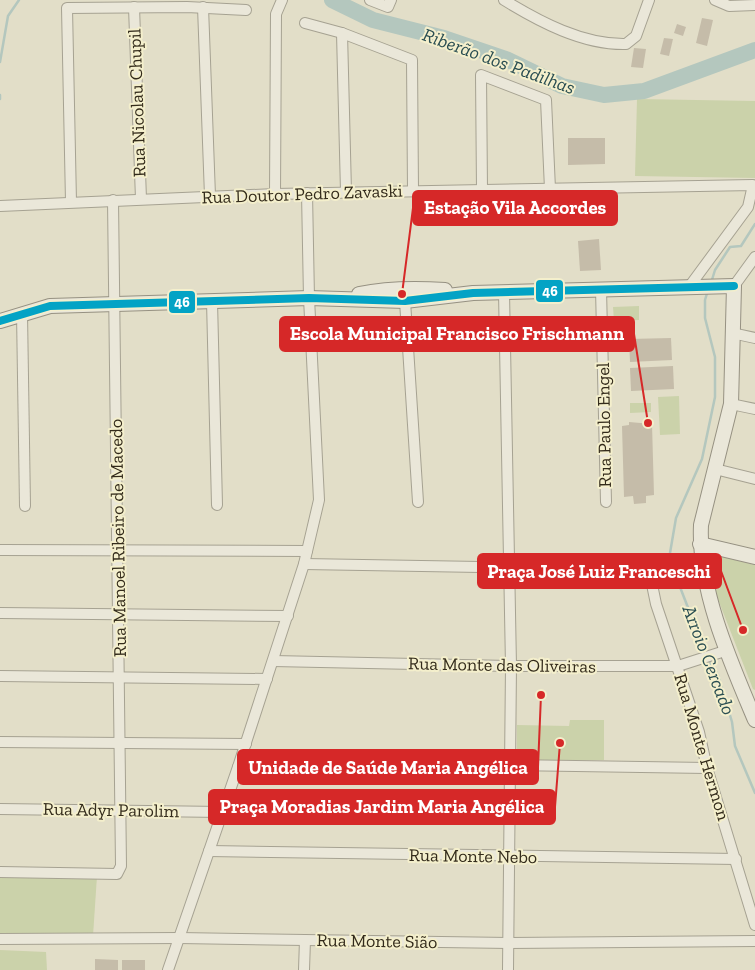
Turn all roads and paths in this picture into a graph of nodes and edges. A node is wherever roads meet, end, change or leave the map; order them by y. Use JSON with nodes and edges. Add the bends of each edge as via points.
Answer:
{"nodes":[{"id":1,"x":282,"y":0,"type":"edge"},
{"id":2,"x":370,"y":0,"type":"edge"},
{"id":3,"x":504,"y":0,"type":"edge"},
{"id":4,"x":649,"y":0,"type":"edge"},
{"id":5,"x":715,"y":0,"type":"edge"},
{"id":6,"x":390,"y":4,"type":"edge"},
{"id":7,"x":755,"y":5,"type":"edge"},
{"id":8,"x":134,"y":7,"type":"junction"},
{"id":9,"x":203,"y":8,"type":"junction"},
{"id":10,"x":246,"y":10,"type":"dead end"},
{"id":11,"x":305,"y":23,"type":"dead end"},
{"id":12,"x":342,"y":33,"type":"junction"},
{"id":13,"x":550,"y":189,"type":"junction"},
{"id":14,"x":482,"y":190,"type":"junction"},
{"id":15,"x":413,"y":191,"type":"junction"},
{"id":16,"x":346,"y":192,"type":"junction"},
{"id":17,"x":307,"y":193,"type":"junction"},
{"id":18,"x":275,"y":194,"type":"junction"},
{"id":19,"x":210,"y":196,"type":"junction"},
{"id":20,"x":140,"y":199,"type":"junction"},
{"id":21,"x":113,"y":200,"type":"junction"},
{"id":22,"x":71,"y":202,"type":"junction"},
{"id":23,"x":0,"y":206,"type":"edge"},
{"id":24,"x":753,"y":263,"type":"edge"},
{"id":25,"x":734,"y":286,"type":"junction"},
{"id":26,"x":693,"y":287,"type":"junction"},
{"id":27,"x":601,"y":289,"type":"junction"},
{"id":28,"x":504,"y":292,"type":"junction"},
{"id":29,"x":473,"y":293,"type":"junction"},
{"id":30,"x":309,"y":298,"type":"junction"},
{"id":31,"x":339,"y":298,"type":"junction"},
{"id":32,"x":212,"y":301,"type":"junction"},
{"id":33,"x":405,"y":301,"type":"junction"},
{"id":34,"x":116,"y":304,"type":"junction"},
{"id":35,"x":22,"y":313,"type":"junction"},
{"id":36,"x":0,"y":321,"type":"edge"},
{"id":37,"x":732,"y":333,"type":"junction"},
{"id":38,"x":755,"y":338,"type":"edge"},
{"id":39,"x":731,"y":404,"type":"junction"},
{"id":40,"x":755,"y":409,"type":"edge"},
{"id":41,"x":714,"y":470,"type":"junction"},
{"id":42,"x":755,"y":479,"type":"edge"},
{"id":43,"x":418,"y":502,"type":"dead end"},
{"id":44,"x":606,"y":502,"type":"dead end"},
{"id":45,"x":217,"y":505,"type":"dead end"},
{"id":46,"x":25,"y":506,"type":"dead end"},
{"id":47,"x":700,"y":544,"type":"junction"},
{"id":48,"x":0,"y":550,"type":"edge"},
{"id":49,"x":118,"y":550,"type":"junction"},
{"id":50,"x":307,"y":551,"type":"junction"},
{"id":51,"x":755,"y":556,"type":"edge"},
{"id":52,"x":304,"y":564,"type":"junction"},
{"id":53,"x":510,"y":567,"type":"junction"},
{"id":54,"x":0,"y":613,"type":"edge"},
{"id":55,"x":119,"y":615,"type":"junction"},
{"id":56,"x":288,"y":616,"type":"junction"},
{"id":57,"x":723,"y":652,"type":"junction"},
{"id":58,"x":273,"y":661,"type":"junction"},
{"id":59,"x":511,"y":666,"type":"junction"},
{"id":60,"x":678,"y":666,"type":"junction"},
{"id":61,"x":0,"y":676,"type":"edge"},
{"id":62,"x":120,"y":678,"type":"junction"},
{"id":63,"x":267,"y":679,"type":"junction"},
{"id":64,"x":755,"y":720,"type":"edge"},
{"id":65,"x":0,"y":742,"type":"edge"},
{"id":66,"x":120,"y":742,"type":"junction"},
{"id":67,"x":246,"y":744,"type":"junction"},
{"id":68,"x":510,"y":765,"type":"junction"},
{"id":69,"x":238,"y":767,"type":"junction"},
{"id":70,"x":707,"y":768,"type":"junction"},
{"id":71,"x":0,"y":809,"type":"edge"},
{"id":72,"x":121,"y":810,"type":"junction"},
{"id":73,"x":222,"y":812,"type":"junction"},
{"id":74,"x":209,"y":851,"type":"junction"},
{"id":75,"x":509,"y":857,"type":"junction"},
{"id":76,"x":736,"y":859,"type":"junction"},
{"id":77,"x":0,"y":872,"type":"edge"},
{"id":78,"x":755,"y":925,"type":"edge"},
{"id":79,"x":179,"y":938,"type":"junction"},
{"id":80,"x":0,"y":939,"type":"edge"},
{"id":81,"x":305,"y":940,"type":"junction"},
{"id":82,"x":755,"y":941,"type":"edge"},
{"id":83,"x":508,"y":943,"type":"junction"},
{"id":84,"x":168,"y":970,"type":"edge"},
{"id":85,"x":304,"y":970,"type":"edge"},
{"id":86,"x":508,"y":970,"type":"edge"}],
"edges":[{"from":1,"to":18,"type":"street","via":[[276,14]]},
{"from":2,"to":6,"type":"street"},
{"from":3,"to":4,"type":"street","via":[[559,30],[612,45],[626,44],[636,36]]},
{"from":5,"to":7,"type":"street","via":[[729,6]]},
{"from":8,"to":9,"type":"street"},
{"from":8,"to":20,"type":"street","name":"Rua Nicolau Chupil"},
{"from":8,"to":22,"type":"street","via":[[67,8]]},
{"from":9,"to":10,"type":"street"},
{"from":9,"to":19,"type":"street"},
{"from":11,"to":12,"type":"street"},
{"from":12,"to":15,"type":"street","via":[[412,60]]},
{"from":12,"to":16,"type":"street"},
{"from":13,"to":14,"type":"street","name":"Rua Doutor Pedro Zavaski"},
{"from":13,"to":14,"type":"street","via":[[546,100],[481,75]]},
{"from":13,"to":26,"type":"street","name":"Rua Doutor Pedro Zavaski","via":[[753,185],[748,208]]},
{"from":14,"to":15,"type":"street","name":"Rua Doutor Pedro Zavaski"},
{"from":15,"to":16,"type":"street","name":"Rua Doutor Pedro Zavaski"},
{"from":16,"to":17,"type":"street","name":"Rua Doutor Pedro Zavaski"},
{"from":17,"to":18,"type":"street","name":"Rua Doutor Pedro Zavaski"},
{"from":17,"to":30,"type":"street"},
{"from":18,"to":19,"type":"street","name":"Rua Doutor Pedro Zavaski"},
{"from":19,"to":20,"type":"street","name":"Rua Doutor Pedro Zavaski"},
{"from":20,"to":21,"type":"street","name":"Rua Doutor Pedro Zavaski"},
{"from":21,"to":22,"type":"street","name":"Rua Doutor Pedro Zavaski"},
{"from":21,"to":34,"type":"street","name":"Rua Manoel Ribeiro de Macedo"},
{"from":22,"to":23,"type":"street","name":"Rua Doutor Pedro Zavaski"},
{"from":24,"to":25,"type":"street"},
{"from":25,"to":26,"type":"street"},
{"from":25,"to":37,"type":"street"},
{"from":26,"to":27,"type":"street"},
{"from":27,"to":28,"type":"street"},
{"from":27,"to":44,"type":"street","name":"Rua Paulo Engel"},
{"from":28,"to":29,"type":"street"},
{"from":28,"to":53,"type":"street"},
{"from":29,"to":31,"type":"street","via":[[390,289]]},
{"from":29,"to":33,"type":"street"},
{"from":30,"to":31,"type":"street"},
{"from":30,"to":32,"type":"street"},
{"from":30,"to":50,"type":"street","via":[[319,500]]},
{"from":31,"to":33,"type":"street"},
{"from":32,"to":34,"type":"street"},
{"from":32,"to":45,"type":"street"},
{"from":33,"to":43,"type":"street"},
{"from":34,"to":35,"type":"street","via":[[50,306]]},
{"from":34,"to":49,"type":"street","name":"Rua Manoel Ribeiro de Macedo"},
{"from":35,"to":36,"type":"street"},
{"from":35,"to":46,"type":"street"},
{"from":37,"to":38,"type":"street"},
{"from":37,"to":39,"type":"street"},
{"from":39,"to":40,"type":"street"},
{"from":39,"to":41,"type":"street"},
{"from":41,"to":42,"type":"street"},
{"from":41,"to":47,"type":"street","via":[[701,525]]},
{"from":47,"to":51,"type":"street"},
{"from":47,"to":57,"type":"street"},
{"from":48,"to":49,"type":"street"},
{"from":49,"to":50,"type":"street"},
{"from":49,"to":55,"type":"street","name":"Rua Manoel Ribeiro de Macedo"},
{"from":50,"to":52,"type":"street"},
{"from":52,"to":53,"type":"street"},
{"from":52,"to":56,"type":"street"},
{"from":53,"to":59,"type":"street"},
{"from":53,"to":60,"type":"street","name":"Rua Monte Hermon","via":[[648,570],[656,604]]},
{"from":54,"to":55,"type":"street"},
{"from":55,"to":56,"type":"street"},
{"from":55,"to":62,"type":"street","name":"Rua Manoel Ribeiro de Macedo"},
{"from":56,"to":58,"type":"street"},
{"from":57,"to":60,"type":"street","name":"Rua Monte das Oliveiras"},
{"from":57,"to":64,"type":"street"},
{"from":58,"to":59,"type":"street","name":"Rua Monte das Oliveiras"},
{"from":58,"to":63,"type":"street"},
{"from":59,"to":60,"type":"street","name":"Rua Monte das Oliveiras"},
{"from":59,"to":68,"type":"street"},
{"from":60,"to":70,"type":"street","name":"Rua Monte Hermon"},
{"from":61,"to":62,"type":"street"},
{"from":62,"to":63,"type":"street"},
{"from":62,"to":66,"type":"street","name":"Rua Manoel Ribeiro de Macedo"},
{"from":63,"to":67,"type":"street"},
{"from":65,"to":66,"type":"street"},
{"from":66,"to":67,"type":"street"},
{"from":66,"to":72,"type":"street","name":"Rua Manoel Ribeiro de Macedo"},
{"from":67,"to":69,"type":"street"},
{"from":68,"to":69,"type":"street"},
{"from":68,"to":70,"type":"street"},
{"from":68,"to":75,"type":"street"},
{"from":69,"to":73,"type":"street"},
{"from":70,"to":76,"type":"street","name":"Rua Monte Hermon"},
{"from":71,"to":72,"type":"street","name":"Rua Adyr Parolim"},
{"from":72,"to":73,"type":"street","name":"Rua Adyr Parolim"},
{"from":72,"to":77,"type":"street","name":"Rua Manoel Ribeiro de Macedo","via":[[121,866],[117,874]]},
{"from":73,"to":74,"type":"street"},
{"from":74,"to":75,"type":"street","name":"Rua Monte Nebo"},
{"from":74,"to":79,"type":"street"},
{"from":75,"to":76,"type":"street","name":"Rua Monte Nebo"},
{"from":75,"to":83,"type":"street"},
{"from":76,"to":78,"type":"street","name":"Rua Monte Hermon"},
{"from":79,"to":80,"type":"street","name":"Rua Monte Sião"},
{"from":79,"to":81,"type":"street","name":"Rua Monte Sião"},
{"from":79,"to":84,"type":"street"},
{"from":81,"to":83,"type":"street","name":"Rua Monte Sião"},
{"from":81,"to":85,"type":"street"},
{"from":82,"to":83,"type":"street","name":"Rua Monte Sião"},
{"from":83,"to":86,"type":"street"}]}
